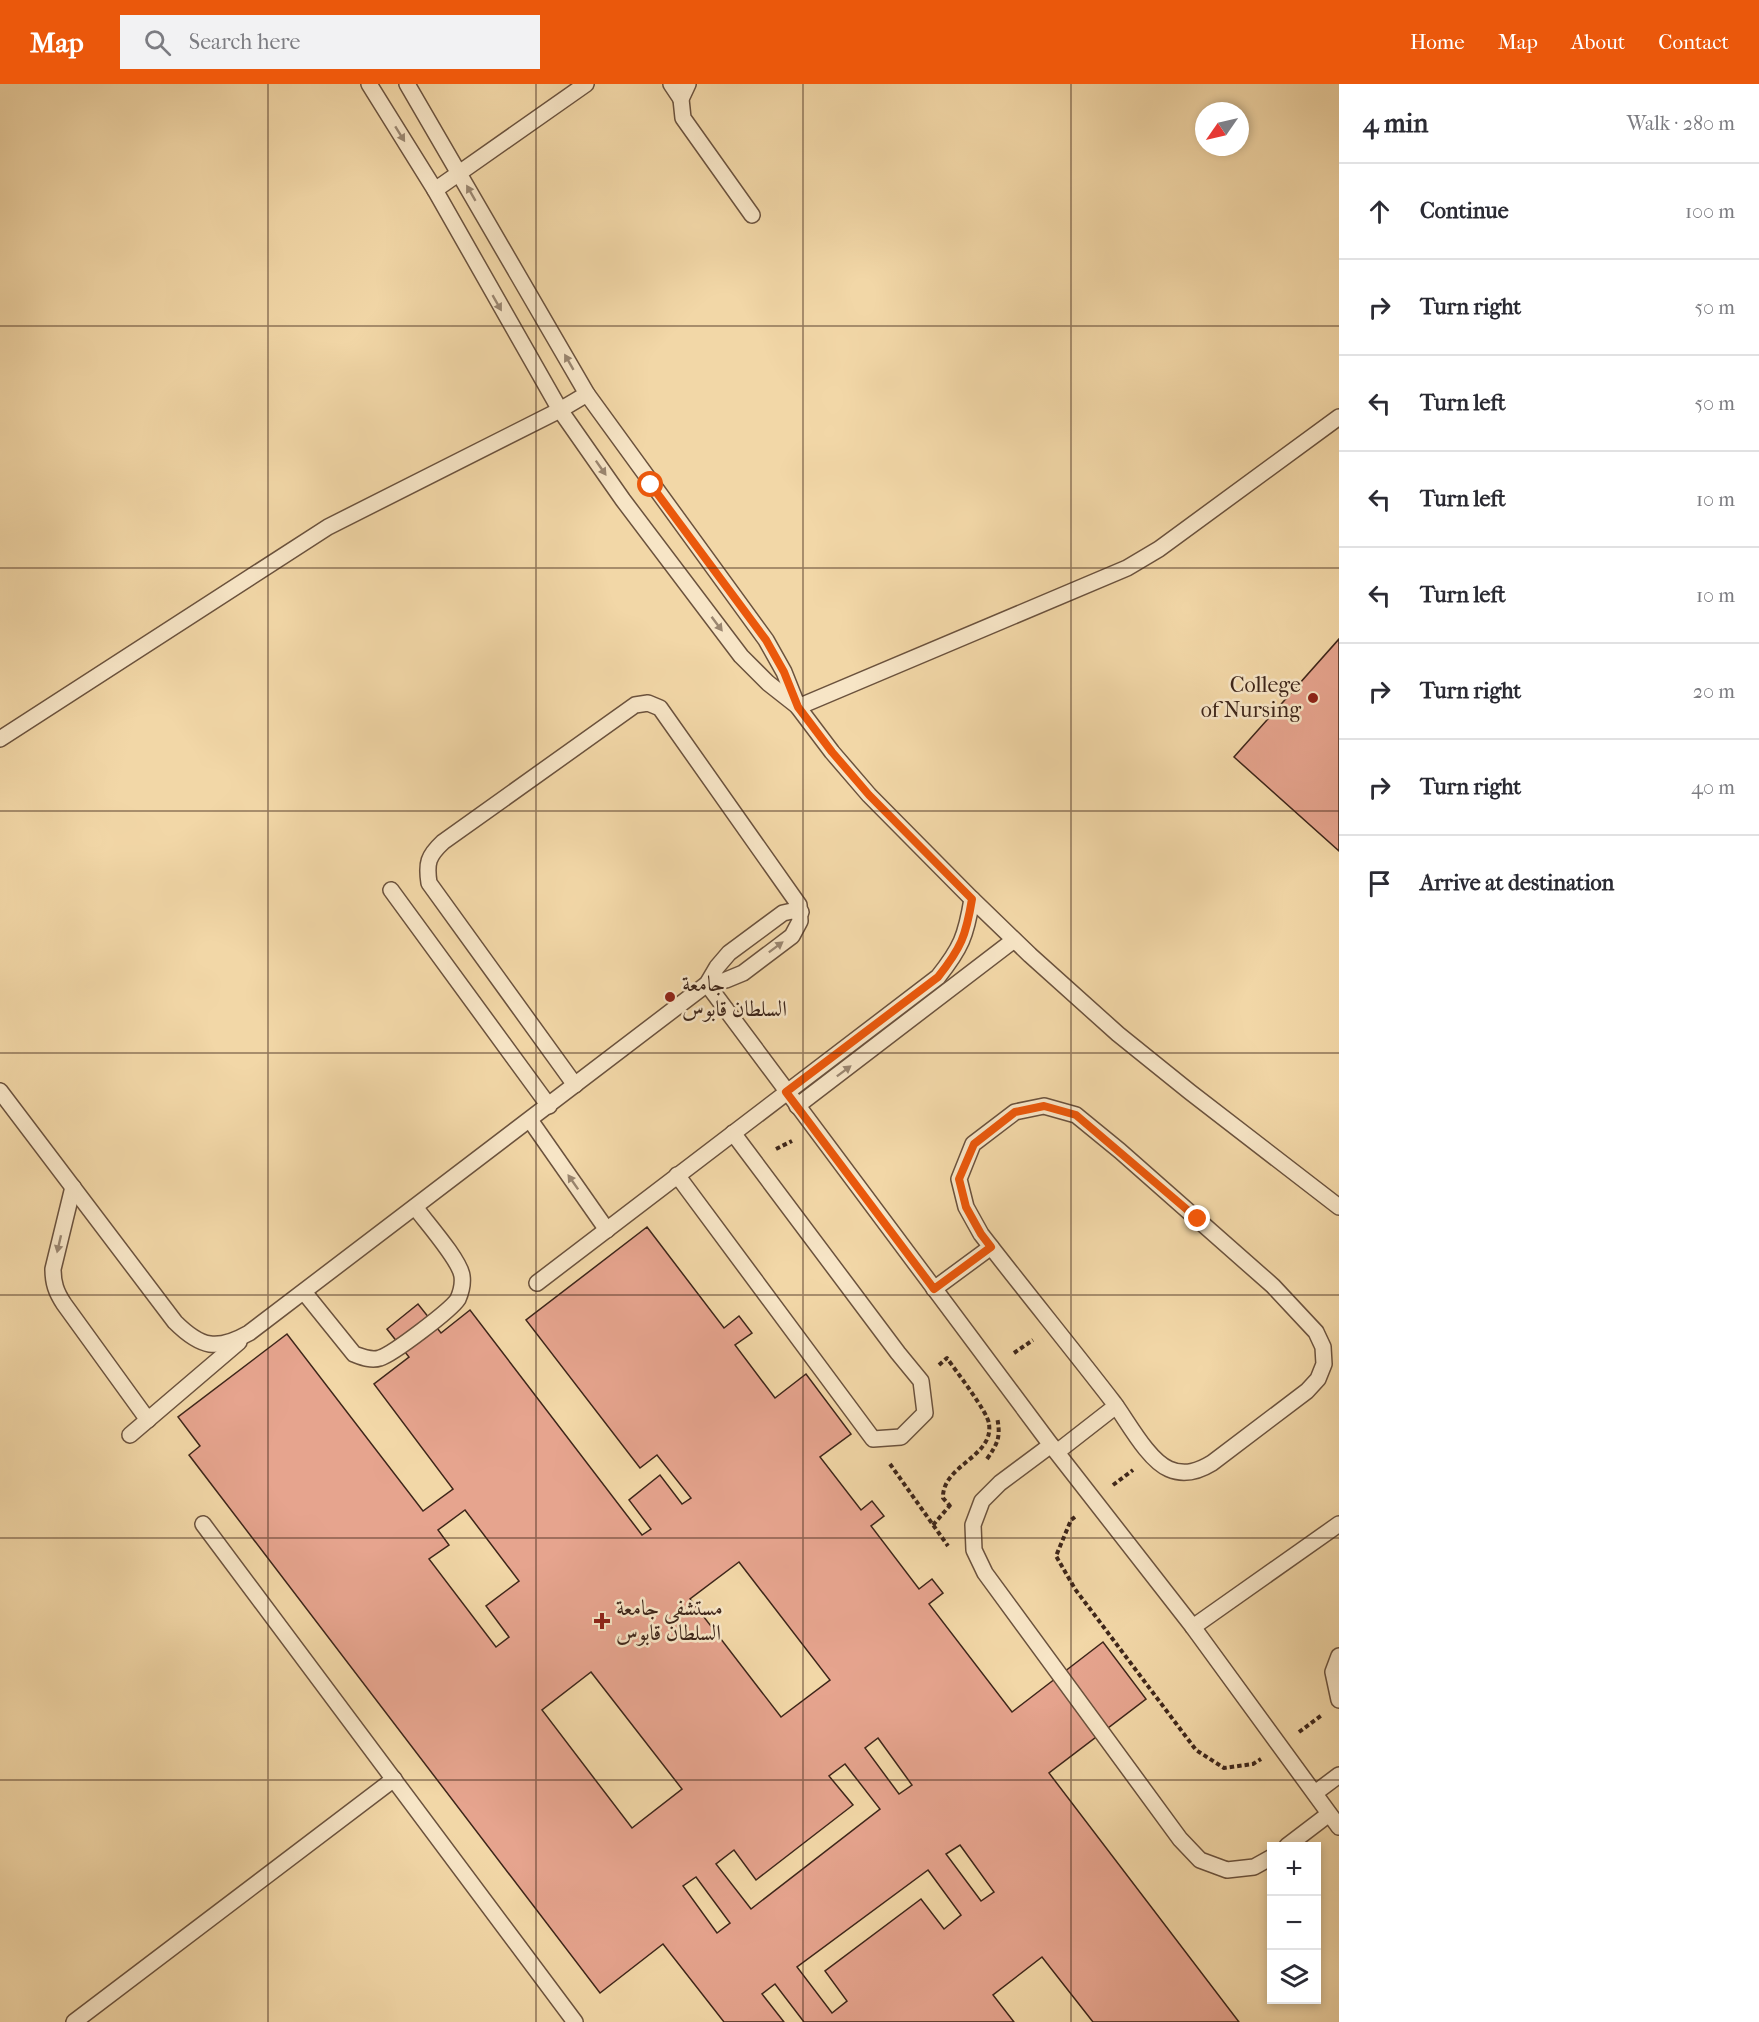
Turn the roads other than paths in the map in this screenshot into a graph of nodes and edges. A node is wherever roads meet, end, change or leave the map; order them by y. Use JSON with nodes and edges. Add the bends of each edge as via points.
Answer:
{"nodes":[{"id":1,"x":369,"y":84,"type":"edge"},
{"id":2,"x":407,"y":84,"type":"edge"},
{"id":3,"x":586,"y":84,"type":"edge"},
{"id":4,"x":671,"y":84,"type":"edge"},
{"id":5,"x":688,"y":84,"type":"edge"},
{"id":6,"x":681,"y":99,"type":"junction"},
{"id":7,"x":459,"y":174,"type":"junction"},
{"id":8,"x":435,"y":190,"type":"junction"},
{"id":9,"x":752,"y":215,"type":"dead end"},
{"id":10,"x":587,"y":394,"type":"junction"},
{"id":11,"x":560,"y":410,"type":"junction"},
{"id":12,"x":1339,"y":417,"type":"edge"},
{"id":13,"x":798,"y":707,"type":"junction"},
{"id":14,"x":0,"y":739,"type":"edge"},
{"id":15,"x":391,"y":890,"type":"dead end"},
{"id":16,"x":972,"y":899,"type":"junction"},
{"id":17,"x":801,"y":912,"type":"junction"},
{"id":18,"x":1014,"y":940,"type":"junction"},
{"id":19,"x":707,"y":984,"type":"junction"},
{"id":20,"x":575,"y":1085,"type":"junction"},
{"id":21,"x":786,"y":1092,"type":"junction"},
{"id":22,"x":2,"y":1098,"type":"edge"},
{"id":23,"x":549,"y":1106,"type":"junction"},
{"id":24,"x":797,"y":1106,"type":"junction"},
{"id":25,"x":530,"y":1120,"type":"junction"},
{"id":26,"x":733,"y":1132,"type":"junction"},
{"id":27,"x":677,"y":1175,"type":"junction"},
{"id":28,"x":73,"y":1187,"type":"junction"},
{"id":29,"x":415,"y":1207,"type":"junction"},
{"id":30,"x":1339,"y":1207,"type":"edge"},
{"id":31,"x":607,"y":1230,"type":"junction"},
{"id":32,"x":991,"y":1247,"type":"junction"},
{"id":33,"x":537,"y":1283,"type":"dead end"},
{"id":34,"x":934,"y":1289,"type":"junction"},
{"id":35,"x":304,"y":1292,"type":"junction"},
{"id":36,"x":249,"y":1333,"type":"junction"},
{"id":37,"x":1116,"y":1406,"type":"junction"},
{"id":38,"x":148,"y":1420,"type":"junction"},
{"id":39,"x":130,"y":1435,"type":"dead end"},
{"id":40,"x":1054,"y":1448,"type":"junction"},
{"id":41,"x":202,"y":1524,"type":"dead end"},
{"id":42,"x":1339,"y":1524,"type":"edge"},
{"id":43,"x":1192,"y":1627,"type":"junction"},
{"id":44,"x":1339,"y":1656,"type":"edge"},
{"id":45,"x":1335,"y":1704,"type":"edge"},
{"id":46,"x":1339,"y":1775,"type":"edge"},
{"id":47,"x":394,"y":1779,"type":"junction"},
{"id":48,"x":1315,"y":1793,"type":"junction"},
{"id":49,"x":1329,"y":1814,"type":"junction"},
{"id":50,"x":1339,"y":1827,"type":"edge"},
{"id":51,"x":1292,"y":1842,"type":"edge"},
{"id":52,"x":1267,"y":1860,"type":"edge"},
{"id":53,"x":74,"y":2022,"type":"edge"},
{"id":54,"x":576,"y":2022,"type":"edge"}],
"edges":[{"from":1,"to":8,"type":"lane","one_way":true},
{"from":2,"to":7,"type":"lane"},
{"from":3,"to":7,"type":"lane"},
{"from":4,"to":6,"type":"lane"},
{"from":5,"to":6,"type":"lane"},
{"from":6,"to":9,"type":"lane","via":[[683,118]]},
{"from":7,"to":8,"type":"lane"},
{"from":10,"to":7,"type":"lane","one_way":true},
{"from":8,"to":11,"type":"lane","one_way":true},
{"from":10,"to":11,"type":"lane"},
{"from":10,"to":13,"type":"lane","via":[[766,640]]},
{"from":11,"to":13,"type":"lane","one_way":true,"via":[[741,656]]},
{"from":11,"to":14,"type":"lane","via":[[328,527]]},
{"from":12,"to":13,"type":"lane","via":[[1159,549],[1127,568]]},
{"from":13,"to":16,"type":"lane","via":[[869,795]]},
{"from":15,"to":23,"type":"lane"},
{"from":16,"to":18,"type":"lane"},
{"from":16,"to":21,"type":"lane","via":[[967,929],[956,955],[938,977]]},
{"from":17,"to":19,"type":"lane","via":[[783,913],[729,952]]},
{"from":19,"to":17,"type":"lane","one_way":true,"via":[[743,973],[792,936]]},
{"from":17,"to":20,"type":"lane","via":[[796,899],[669,719],[660,708],[648,704],[623,711],[443,842],[432,852],[427,867],[429,883]]},
{"from":24,"to":18,"type":"lane","one_way":true},
{"from":18,"to":30,"type":"lane","via":[[1127,1041]]},
{"from":19,"to":20,"type":"lane"},
{"from":19,"to":21,"type":"lane"},
{"from":20,"to":23,"type":"lane"},
{"from":21,"to":24,"type":"lane"},
{"from":21,"to":26,"type":"lane"},
{"from":22,"to":28,"type":"lane"},
{"from":23,"to":25,"type":"lane"},
{"from":24,"to":34,"type":"lane"},
{"from":25,"to":29,"type":"lane"},
{"from":31,"to":25,"type":"lane","one_way":true},
{"from":26,"to":27,"type":"lane"},
{"from":26,"to":27,"type":"lane","via":[[921,1380],[925,1413],[901,1437],[873,1439]]},
{"from":27,"to":31,"type":"lane"},
{"from":28,"to":36,"type":"lane","via":[[190,1337],[210,1344],[230,1343]]},
{"from":28,"to":38,"type":"lane","one_way":true,"via":[[53,1269],[55,1287]]},
{"from":29,"to":35,"type":"lane"},
{"from":29,"to":35,"type":"lane","via":[[457,1263],[462,1287],[448,1308],[390,1353],[378,1359],[354,1354]]},
{"from":31,"to":33,"type":"lane"},
{"from":32,"to":34,"type":"lane"},
{"from":32,"to":37,"type":"lane"},
{"from":32,"to":37,"type":"lane","via":[[966,1207],[959,1179],[974,1144],[1015,1112],[1044,1106],[1076,1115],[1273,1286],[1316,1332],[1323,1347],[1324,1364],[1307,1391],[1199,1471],[1183,1473],[1168,1469],[1153,1456]]},
{"from":34,"to":40,"type":"lane"},
{"from":35,"to":36,"type":"lane"},
{"from":36,"to":38,"type":"lane"},
{"from":37,"to":40,"type":"lane"},
{"from":38,"to":39,"type":"lane"},
{"from":40,"to":43,"type":"lane"},
{"from":40,"to":52,"type":"lane","via":[[1000,1483],[982,1501],[973,1525],[974,1550],[985,1573],[1180,1839],[1200,1860],[1227,1870],[1254,1867]]},
{"from":41,"to":47,"type":"lane"},
{"from":42,"to":43,"type":"lane"},
{"from":43,"to":48,"type":"lane"},
{"from":44,"to":45,"type":"lane","via":[[1333,1672]]},
{"from":46,"to":48,"type":"lane"},
{"from":47,"to":53,"type":"lane"},
{"from":47,"to":54,"type":"lane"},
{"from":48,"to":49,"type":"lane"},
{"from":49,"to":50,"type":"lane"},
{"from":49,"to":51,"type":"lane"}]}
